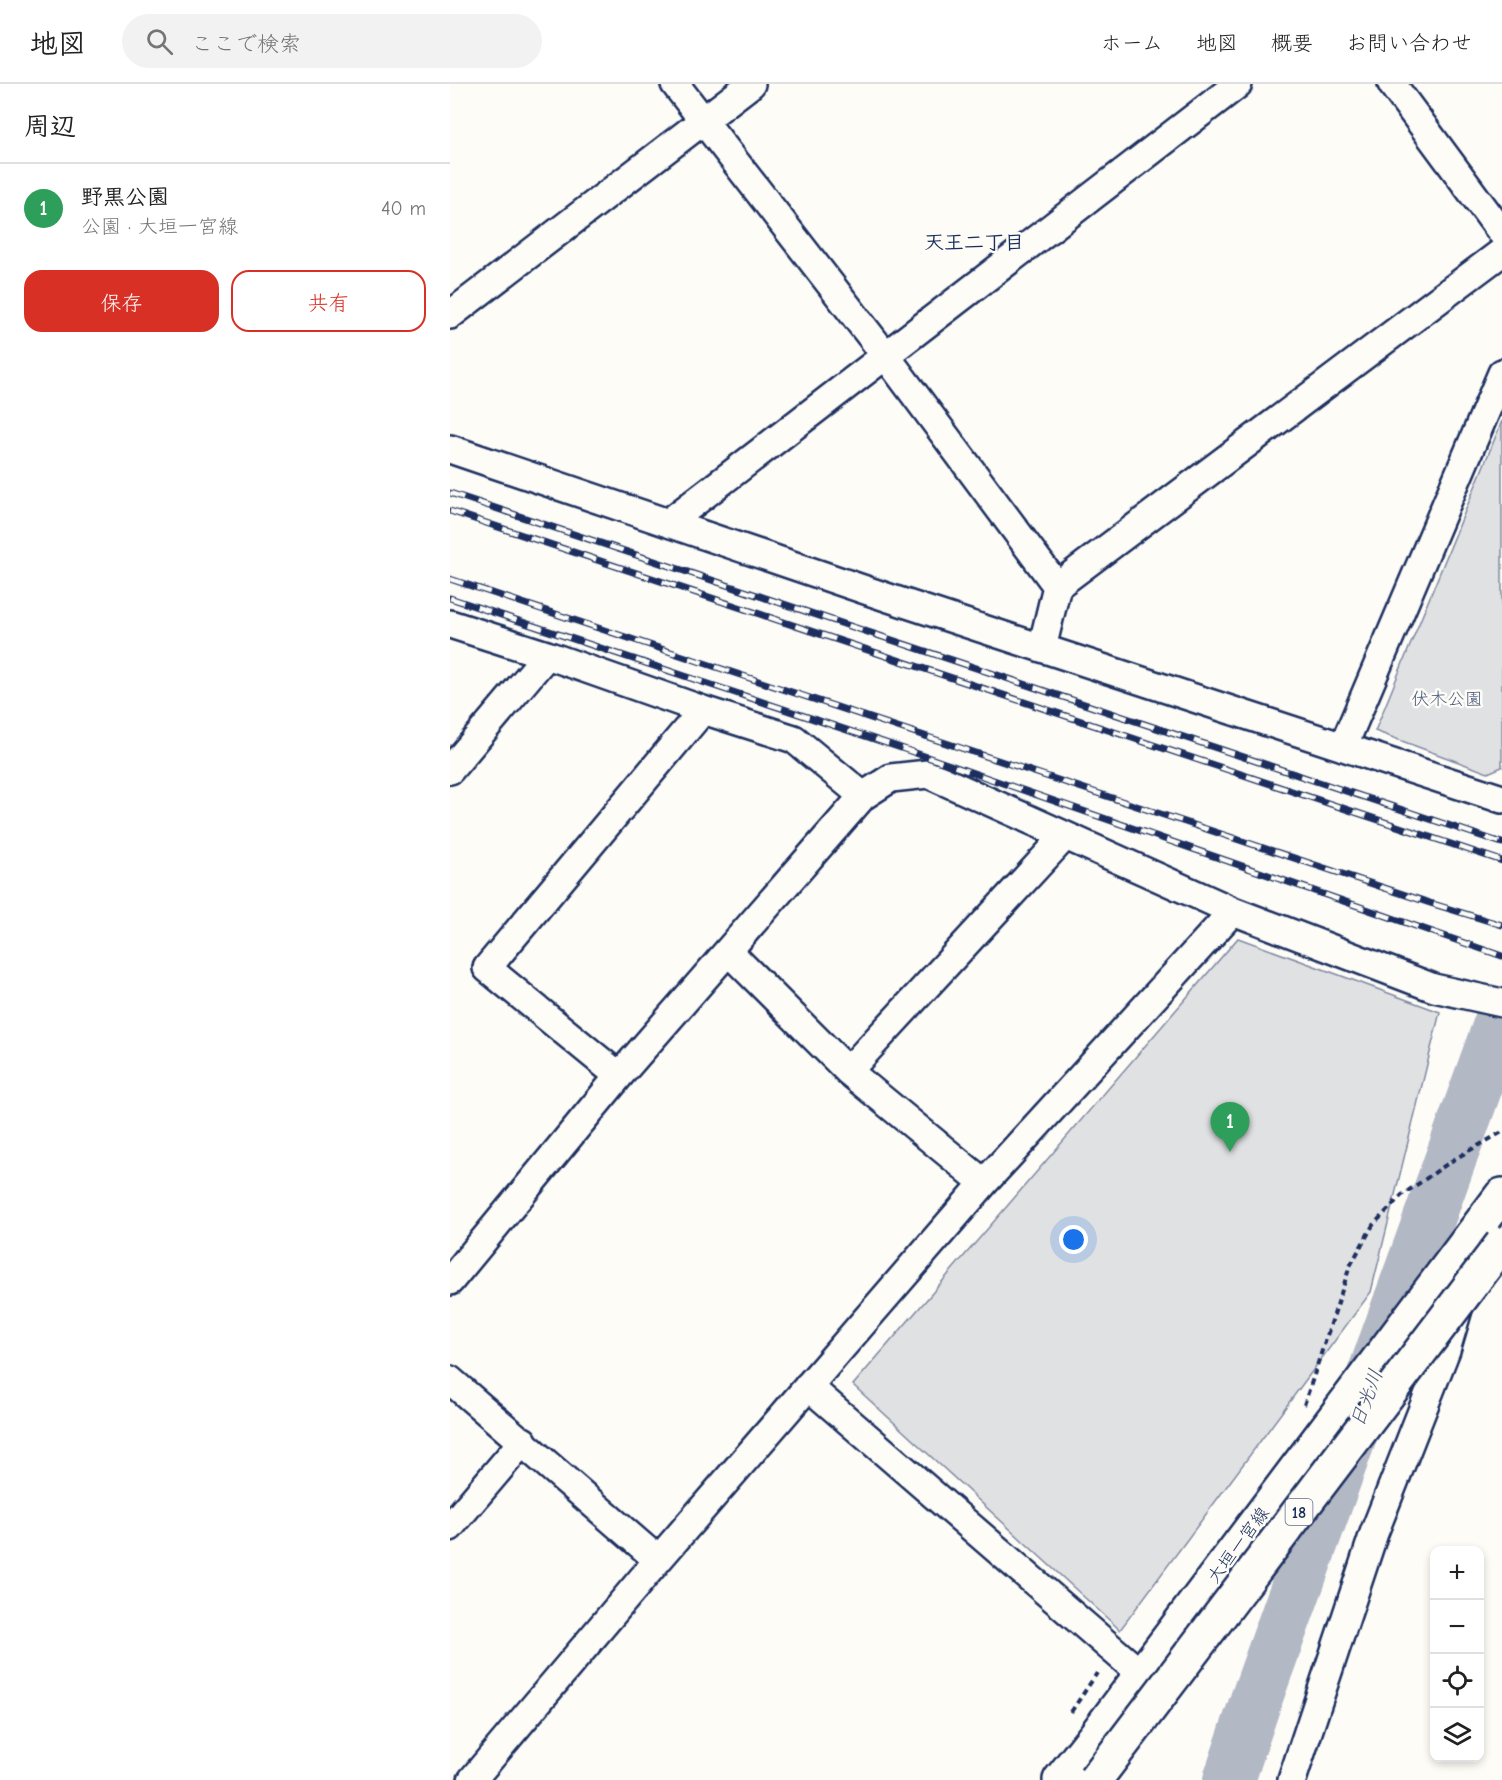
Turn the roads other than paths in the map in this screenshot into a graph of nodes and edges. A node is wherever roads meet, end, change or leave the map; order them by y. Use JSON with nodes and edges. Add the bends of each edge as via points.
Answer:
{"nodes":[{"id":1,"x":675,"y":84,"type":"edge"},
{"id":2,"x":751,"y":84,"type":"edge"},
{"id":3,"x":1238,"y":84,"type":"edge"},
{"id":4,"x":1392,"y":84,"type":"edge"},
{"id":5,"x":704,"y":121,"type":"junction"},
{"id":6,"x":1502,"y":233,"type":"edge"},
{"id":7,"x":1502,"y":252,"type":"edge"},
{"id":8,"x":450,"y":315,"type":"edge"},
{"id":9,"x":886,"y":356,"type":"junction"},
{"id":10,"x":1502,"y":373,"type":"edge"},
{"id":11,"x":450,"y":449,"type":"edge"},
{"id":12,"x":668,"y":523,"type":"junction"},
{"id":13,"x":1057,"y":586,"type":"junction"},
{"id":14,"x":450,"y":624,"type":"edge"},
{"id":15,"x":1042,"y":648,"type":"junction"},
{"id":16,"x":547,"y":655,"type":"junction"},
{"id":17,"x":703,"y":710,"type":"junction"},
{"id":18,"x":1343,"y":747,"type":"junction"},
{"id":19,"x":450,"y":770,"type":"edge"},
{"id":20,"x":863,"y":796,"type":"junction"},
{"id":21,"x":1502,"y":799,"type":"edge"},
{"id":22,"x":1065,"y":836,"type":"junction"},
{"id":23,"x":1233,"y":911,"type":"junction"},
{"id":24,"x":729,"y":952,"type":"junction"},
{"id":25,"x":1502,"y":1003,"type":"edge"},
{"id":26,"x":848,"y":1071,"type":"junction"},
{"id":27,"x":619,"y":1076,"type":"junction"},
{"id":28,"x":984,"y":1183,"type":"junction"},
{"id":29,"x":1502,"y":1195,"type":"edge"},
{"id":30,"x":1502,"y":1217,"type":"edge"},
{"id":31,"x":1502,"y":1244,"type":"edge"},
{"id":32,"x":450,"y":1281,"type":"edge"},
{"id":33,"x":450,"y":1380,"type":"edge"},
{"id":34,"x":808,"y":1386,"type":"junction"},
{"id":35,"x":522,"y":1441,"type":"junction"},
{"id":36,"x":450,"y":1527,"type":"edge"},
{"id":37,"x":658,"y":1560,"type":"junction"},
{"id":38,"x":1141,"y":1674,"type":"junction"},
{"id":39,"x":472,"y":1780,"type":"edge"},
{"id":40,"x":1060,"y":1780,"type":"edge"},
{"id":41,"x":1095,"y":1780,"type":"edge"},
{"id":42,"x":1292,"y":1780,"type":"edge"}],
"edges":[{"from":1,"to":5,"type":"street"},
{"from":2,"to":5,"type":"street"},
{"from":3,"to":9,"type":"street"},
{"from":4,"to":6,"type":"street"},
{"from":5,"to":8,"type":"street"},
{"from":5,"to":9,"type":"street"},
{"from":7,"to":13,"type":"street"},
{"from":9,"to":12,"type":"street"},
{"from":9,"to":13,"type":"street"},
{"from":10,"to":18,"type":"street"},
{"from":11,"to":12,"type":"street"},
{"from":12,"to":15,"type":"street"},
{"from":13,"to":15,"type":"street"},
{"from":14,"to":16,"type":"street"},
{"from":15,"to":18,"type":"street"},
{"from":16,"to":17,"type":"street"},
{"from":16,"to":19,"type":"street"},
{"from":17,"to":20,"type":"street","via":[[795,739]]},
{"from":17,"to":27,"type":"street","via":[[487,968]]},
{"from":18,"to":21,"type":"street"},
{"from":20,"to":22,"type":"street","via":[[891,778],[928,774]]},
{"from":20,"to":24,"type":"street"},
{"from":22,"to":23,"type":"street"},
{"from":22,"to":26,"type":"street"},
{"from":23,"to":25,"type":"street","via":[[1434,988]]},
{"from":23,"to":28,"type":"street"},
{"from":24,"to":26,"type":"street"},
{"from":24,"to":27,"type":"street"},
{"from":26,"to":28,"type":"street"},
{"from":27,"to":32,"type":"street"},
{"from":28,"to":34,"type":"street"},
{"from":29,"to":38,"type":"main road","name":"大垣一宮線","number":"18"},
{"from":30,"to":42,"type":"street","via":[[1474,1261],[1446,1350],[1374,1533]]},
{"from":31,"to":41,"type":"main road","name":"大垣一宮線","number":"18","bridge":true},
{"from":33,"to":35,"type":"street"},
{"from":34,"to":37,"type":"street"},
{"from":34,"to":38,"type":"street"},
{"from":35,"to":36,"type":"street"},
{"from":35,"to":37,"type":"street"},
{"from":37,"to":39,"type":"street"},
{"from":38,"to":40,"type":"main road","name":"大垣一宮線","number":"18"}]}
